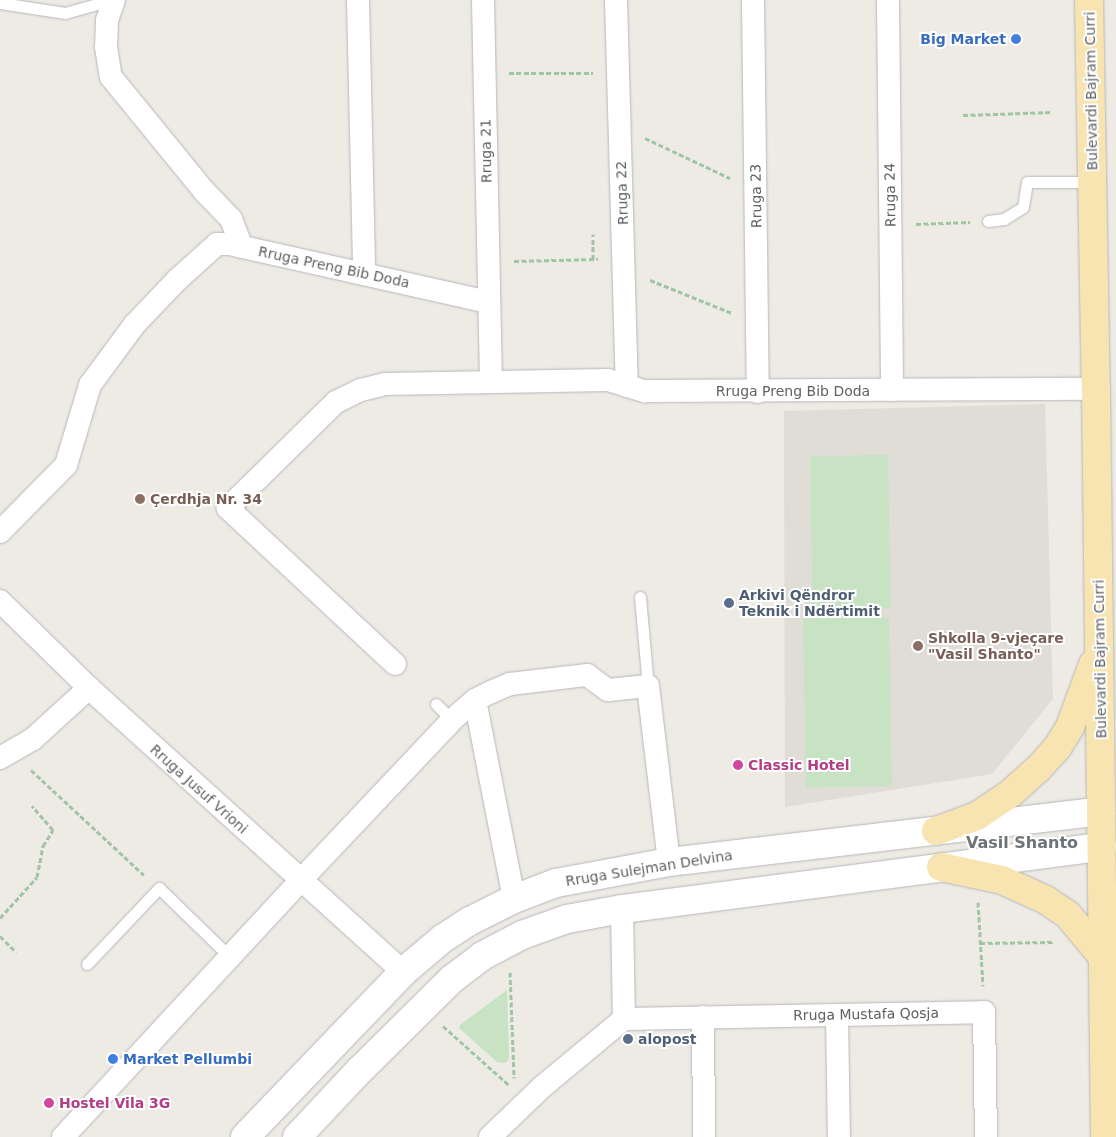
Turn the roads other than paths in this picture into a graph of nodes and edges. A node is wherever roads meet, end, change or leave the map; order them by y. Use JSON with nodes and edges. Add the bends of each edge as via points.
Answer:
{"nodes":[{"id":1,"x":112,"y":0,"type":"edge"},
{"id":2,"x":358,"y":0,"type":"edge"},
{"id":3,"x":483,"y":0,"type":"edge"},
{"id":4,"x":616,"y":0,"type":"edge"},
{"id":5,"x":753,"y":0,"type":"edge"},
{"id":6,"x":888,"y":0,"type":"edge"},
{"id":7,"x":1088,"y":0,"type":"edge"},
{"id":8,"x":0,"y":3,"type":"edge"},
{"id":9,"x":1093,"y":182,"type":"junction"},
{"id":10,"x":988,"y":221,"type":"road end"},
{"id":11,"x":242,"y":247,"type":"junction"},
{"id":12,"x":364,"y":274,"type":"junction"},
{"id":13,"x":490,"y":302,"type":"junction"},
{"id":14,"x":491,"y":382,"type":"junction"},
{"id":15,"x":627,"y":386,"type":"junction"},
{"id":16,"x":1096,"y":389,"type":"junction"},
{"id":17,"x":892,"y":390,"type":"junction"},
{"id":18,"x":758,"y":392,"type":"junction"},
{"id":19,"x":0,"y":532,"type":"edge"},
{"id":20,"x":640,"y":597,"type":"dead end"},
{"id":21,"x":0,"y":601,"type":"edge"},
{"id":22,"x":1099,"y":646,"type":"junction"},
{"id":23,"x":395,"y":664,"type":"dead end"},
{"id":24,"x":648,"y":686,"type":"junction"},
{"id":25,"x":89,"y":688,"type":"junction"},
{"id":26,"x":475,"y":700,"type":"junction"},
{"id":27,"x":436,"y":704,"type":"dead end"},
{"id":28,"x":452,"y":720,"type":"junction"},
{"id":29,"x":6,"y":756,"type":"edge"},
{"id":30,"x":1109,"y":810,"type":"edge"},
{"id":31,"x":936,"y":831,"type":"junction"},
{"id":32,"x":1109,"y":846,"type":"edge"},
{"id":33,"x":669,"y":862,"type":"junction"},
{"id":34,"x":941,"y":867,"type":"junction"},
{"id":35,"x":300,"y":881,"type":"junction"},
{"id":36,"x":514,"y":899,"type":"junction"},
{"id":37,"x":622,"y":908,"type":"junction"},
{"id":38,"x":230,"y":957,"type":"junction"},
{"id":39,"x":1103,"y":957,"type":"junction"},
{"id":40,"x":87,"y":964,"type":"dead end"},
{"id":41,"x":403,"y":972,"type":"junction"},
{"id":42,"x":837,"y":1015,"type":"junction"},
{"id":43,"x":703,"y":1017,"type":"junction"},
{"id":44,"x":624,"y":1019,"type":"junction"},
{"id":45,"x":502,"y":1133,"type":"edge"},
{"id":46,"x":301,"y":1136,"type":"edge"},
{"id":47,"x":63,"y":1137,"type":"edge"},
{"id":48,"x":245,"y":1137,"type":"edge"},
{"id":49,"x":704,"y":1137,"type":"edge"},
{"id":50,"x":839,"y":1137,"type":"edge"},
{"id":51,"x":986,"y":1137,"type":"edge"},
{"id":52,"x":1105,"y":1137,"type":"edge"}],
"edges":[{"from":1,"to":8,"type":"lane","via":[[65,13]]},
{"from":1,"to":11,"type":"street","name":"Rruga Preng Bib Doda","via":[[106,47],[111,77],[204,191],[231,219]]},
{"from":2,"to":12,"type":"street"},
{"from":3,"to":13,"type":"street","name":"Rruga 21"},
{"from":4,"to":15,"type":"street","name":"Rruga 22"},
{"from":5,"to":18,"type":"street","name":"Rruga 23"},
{"from":6,"to":17,"type":"street","name":"Rruga 24"},
{"from":7,"to":9,"type":"main road","name":"Bulevardi Bajram Curri"},
{"from":9,"to":10,"type":"lane","name":"Bulevardi Bajram Curri","via":[[1027,182],[1023,207],[1004,219]]},
{"from":9,"to":16,"type":"main road","name":"Bulevardi Bajram Curri"},
{"from":11,"to":12,"type":"street","name":"Rruga Preng Bib Doda"},
{"from":11,"to":19,"type":"street","via":[[217,244],[135,324],[90,386],[66,465]]},
{"from":12,"to":13,"type":"street","name":"Rruga Preng Bib Doda"},
{"from":13,"to":14,"type":"street"},
{"from":14,"to":15,"type":"street","name":"Rruga Preng Bib Doda","via":[[608,380]]},
{"from":14,"to":23,"type":"street","name":"Rruga Preng Bib Doda","via":[[385,384],[361,390],[336,402],[228,508]]},
{"from":15,"to":18,"type":"street","name":"Rruga Preng Bib Doda","via":[[645,391]]},
{"from":16,"to":17,"type":"street","name":"Rruga Preng Bib Doda"},
{"from":16,"to":22,"type":"main road","name":"Bulevardi Bajram Curri"},
{"from":17,"to":18,"type":"street","name":"Rruga Preng Bib Doda"},
{"from":20,"to":24,"type":"lane"},
{"from":21,"to":25,"type":"street","name":"Rruga Jusuf Vrioni"},
{"from":22,"to":30,"type":"main road","name":"Bulevardi Bajram Curri"},
{"from":22,"to":31,"type":"main road","via":[[1070,726],[1057,748],[1011,793],[977,816]]},
{"from":24,"to":26,"type":"street","via":[[608,690],[587,675],[510,684]]},
{"from":24,"to":33,"type":"street"},
{"from":25,"to":29,"type":"street","via":[[32,739]]},
{"from":25,"to":35,"type":"street","name":"Rruga Jusuf Vrioni"},
{"from":26,"to":28,"type":"street"},
{"from":26,"to":36,"type":"street"},
{"from":27,"to":28,"type":"lane"},
{"from":28,"to":35,"type":"street"},
{"from":30,"to":31,"type":"main road","name":"Rruga Sulejman Delvina"},
{"from":30,"to":32,"type":"main road","name":"Bulevardi Bajram Curri"},
{"from":31,"to":33,"type":"main road","name":"Rruga Sulejman Delvina"},
{"from":32,"to":34,"type":"main road"},
{"from":32,"to":39,"type":"main road","name":"Bulevardi Bajram Curri"},
{"from":33,"to":36,"type":"main road","name":"Rruga Sulejman Delvina","via":[[556,883]]},
{"from":34,"to":37,"type":"main road"},
{"from":34,"to":39,"type":"main road","via":[[1002,880],[1046,900],[1068,915]]},
{"from":35,"to":38,"type":"street"},
{"from":35,"to":41,"type":"street","name":"Rruga Jusuf Vrioni"},
{"from":36,"to":41,"type":"main road","name":"Rruga Sulejman Delvina","via":[[442,939]]},
{"from":37,"to":44,"type":"street"},
{"from":37,"to":46,"type":"main road","via":[[566,919],[522,935],[482,956],[422,1007]]},
{"from":38,"to":40,"type":"lane","via":[[159,888]]},
{"from":38,"to":47,"type":"street"},
{"from":39,"to":52,"type":"main road","name":"Bulevardi Bajram Curri"},
{"from":41,"to":48,"type":"main road","name":"Rruga Sulejman Delvina"},
{"from":42,"to":43,"type":"street","name":"Rruga Mustafa Qosja"},
{"from":42,"to":50,"type":"street"},
{"from":42,"to":51,"type":"street","name":"Rruga Mustafa Qosja","via":[[984,1012]]},
{"from":43,"to":44,"type":"street","name":"Rruga Mustafa Qosja"},
{"from":43,"to":49,"type":"street"},
{"from":44,"to":45,"type":"street","via":[[542,1086]]}]}
